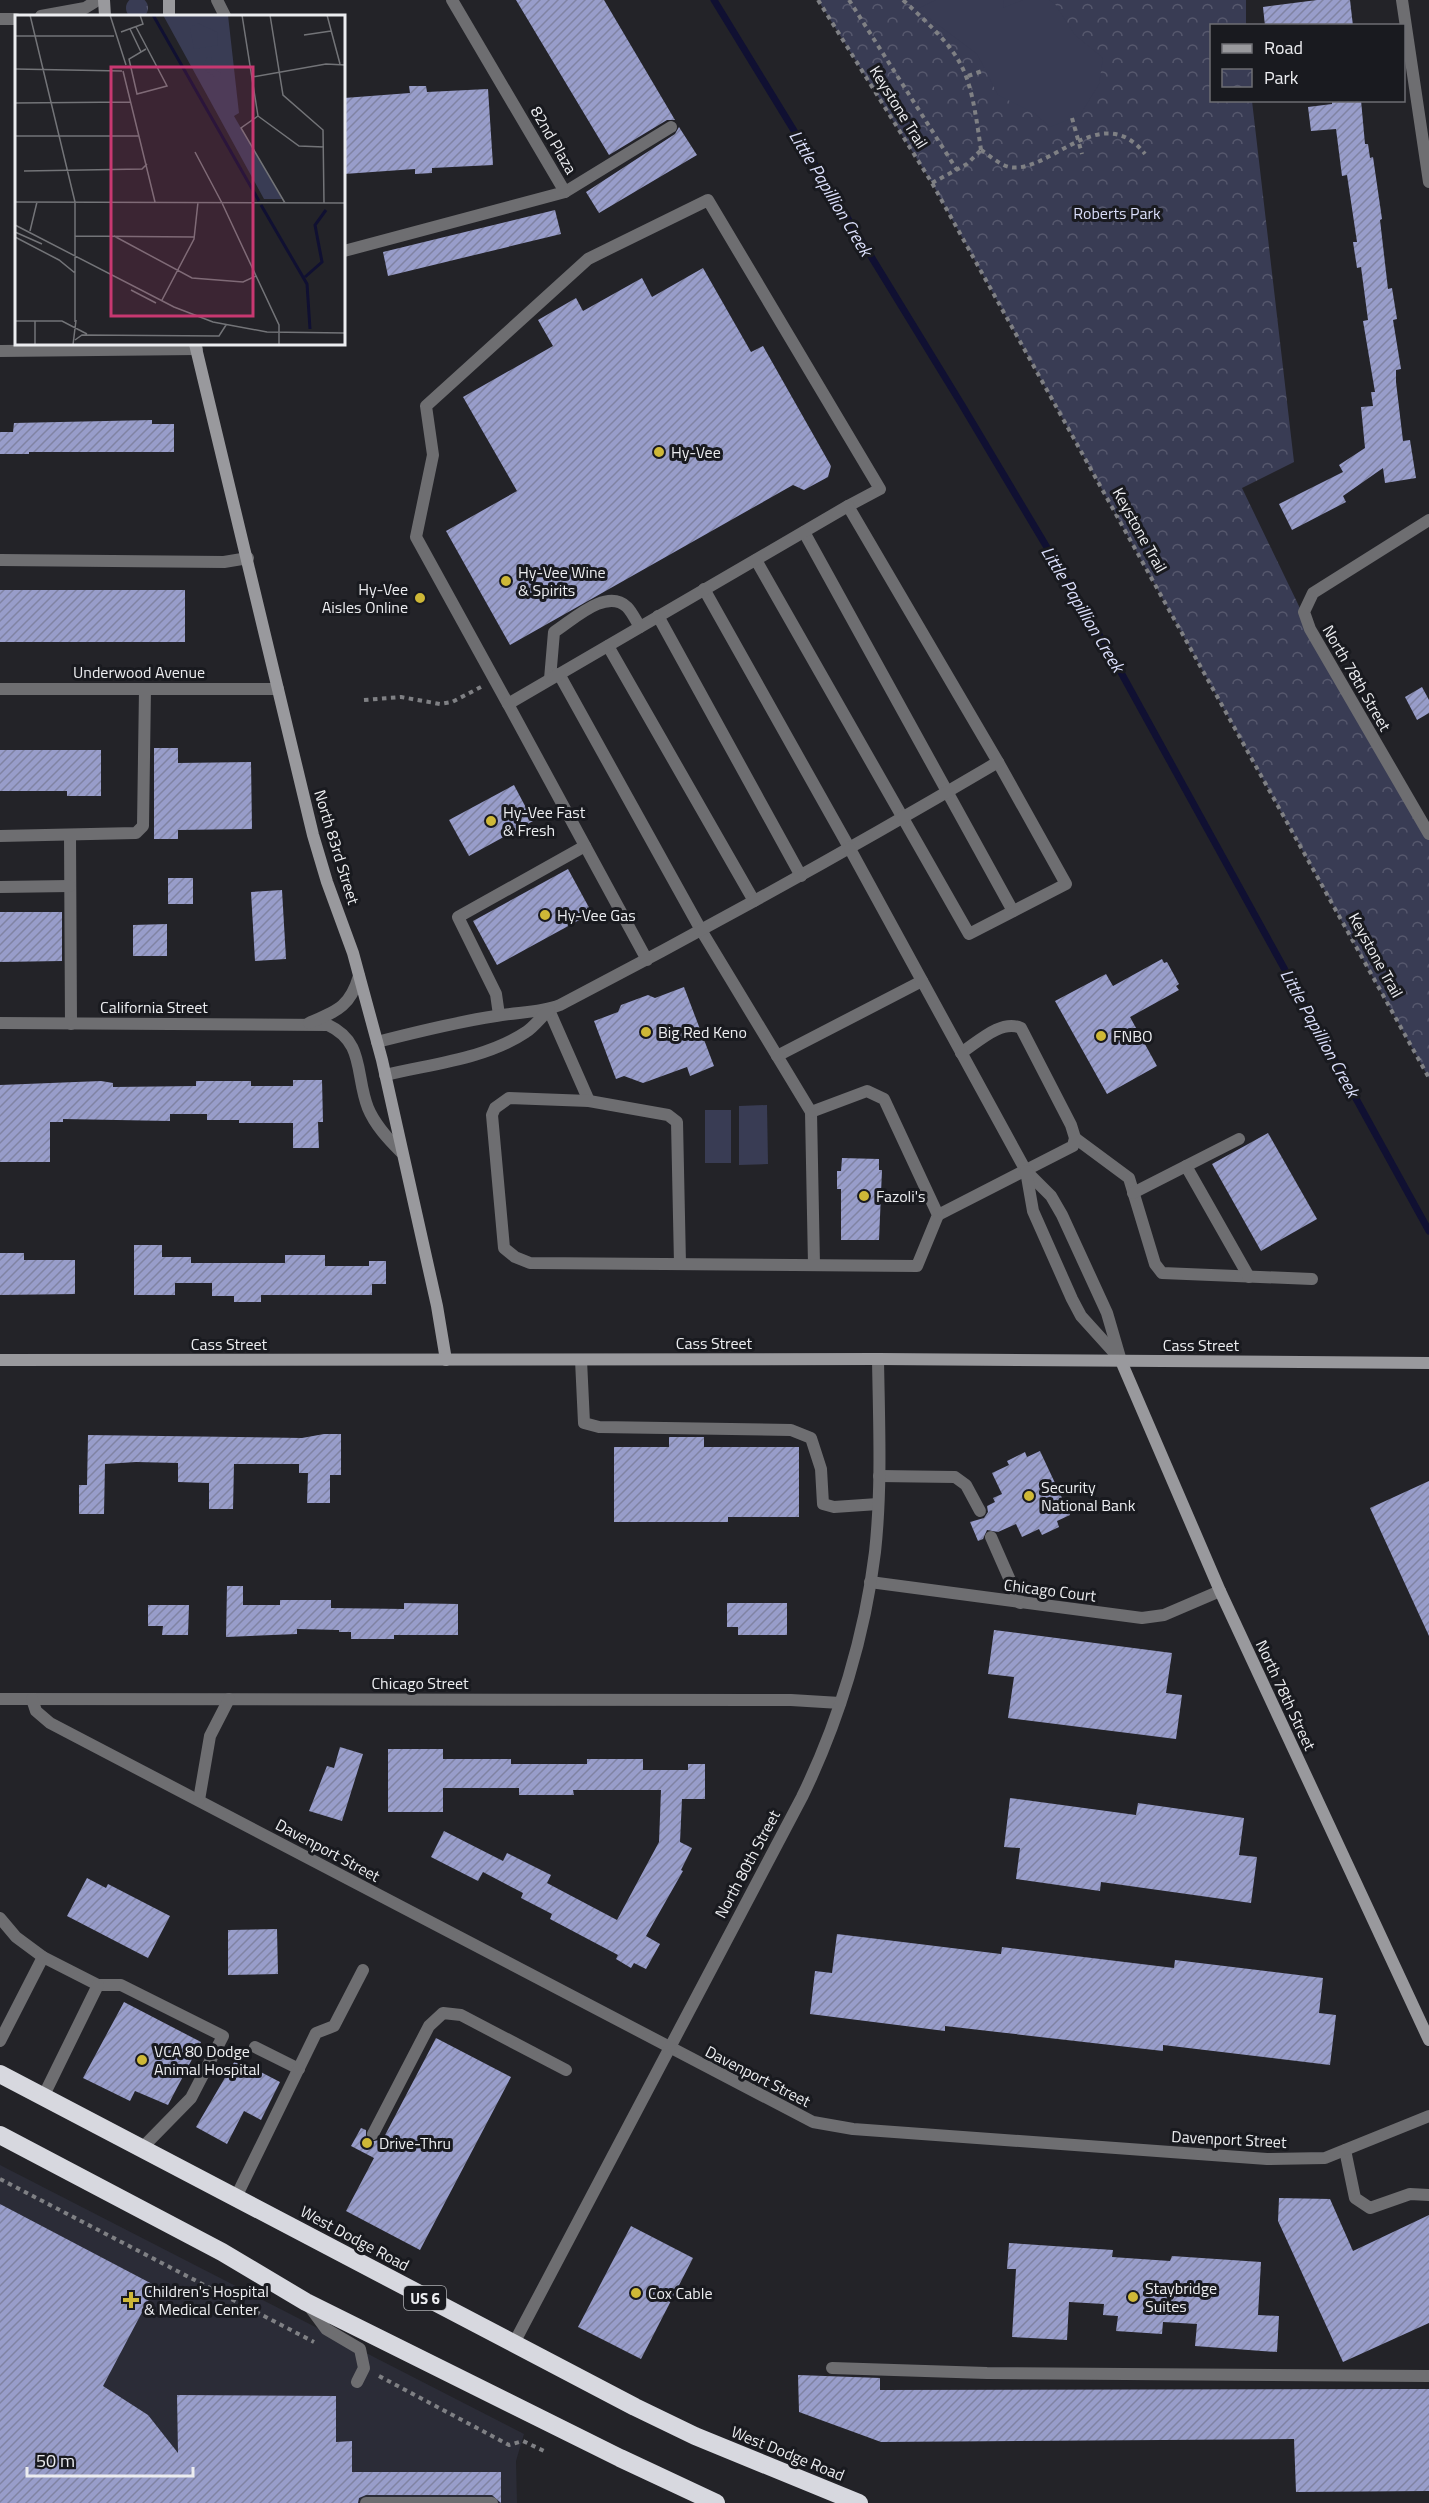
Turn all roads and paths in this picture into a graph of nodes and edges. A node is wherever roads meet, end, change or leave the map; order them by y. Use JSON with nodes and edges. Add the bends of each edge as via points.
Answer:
{"nodes":[{"id":1,"x":98,"y":0,"type":"edge"},
{"id":2,"x":104,"y":0,"type":"edge"},
{"id":3,"x":217,"y":0,"type":"edge"},
{"id":4,"x":452,"y":0,"type":"edge"},
{"id":5,"x":818,"y":0,"type":"edge"},
{"id":6,"x":849,"y":0,"type":"edge"},
{"id":7,"x":903,"y":0,"type":"edge"},
{"id":8,"x":1402,"y":0,"type":"edge"},
{"id":9,"x":46,"y":15,"type":"edge"},
{"id":10,"x":105,"y":15,"type":"edge"},
{"id":11,"x":224,"y":15,"type":"edge"},
{"id":12,"x":985,"y":70,"type":"dead end"},
{"id":13,"x":968,"y":76,"type":"junction"},
{"id":14,"x":1423,"y":101,"type":"edge"},
{"id":15,"x":1072,"y":118,"type":"dead end"},
{"id":16,"x":671,"y":127,"type":"dead end"},
{"id":17,"x":1080,"y":140,"type":"junction"},
{"id":18,"x":981,"y":150,"type":"junction"},
{"id":19,"x":1082,"y":154,"type":"dead end"},
{"id":20,"x":1145,"y":154,"type":"dead end"},
{"id":21,"x":957,"y":170,"type":"junction"},
{"id":22,"x":1429,"y":182,"type":"edge"},
{"id":23,"x":932,"y":183,"type":"junction"},
{"id":24,"x":566,"y":192,"type":"junction"},
{"id":25,"x":345,"y":251,"type":"edge"},
{"id":26,"x":196,"y":346,"type":"edge"},
{"id":27,"x":0,"y":351,"type":"edge"},
{"id":28,"x":848,"y":506,"type":"junction"},
{"id":29,"x":1429,"y":520,"type":"edge"},
{"id":30,"x":804,"y":532,"type":"junction"},
{"id":31,"x":248,"y":558,"type":"junction"},
{"id":32,"x":0,"y":560,"type":"edge"},
{"id":33,"x":756,"y":560,"type":"junction"},
{"id":34,"x":704,"y":590,"type":"junction"},
{"id":35,"x":658,"y":616,"type":"junction"},
{"id":36,"x":640,"y":627,"type":"junction"},
{"id":37,"x":608,"y":646,"type":"junction"},
{"id":38,"x":554,"y":677,"type":"junction"},
{"id":39,"x":495,"y":680,"type":"junction"},
{"id":40,"x":0,"y":689,"type":"edge"},
{"id":41,"x":145,"y":689,"type":"junction"},
{"id":42,"x":278,"y":689,"type":"junction"},
{"id":43,"x":364,"y":700,"type":"dead end"},
{"id":44,"x":508,"y":704,"type":"junction"},
{"id":45,"x":998,"y":762,"type":"junction"},
{"id":46,"x":949,"y":791,"type":"junction"},
{"id":47,"x":902,"y":818,"type":"junction"},
{"id":48,"x":1429,"y":834,"type":"edge"},
{"id":49,"x":70,"y":835,"type":"junction"},
{"id":50,"x":0,"y":836,"type":"edge"},
{"id":51,"x":585,"y":846,"type":"junction"},
{"id":52,"x":850,"y":849,"type":"junction"},
{"id":53,"x":801,"y":876,"type":"junction"},
{"id":54,"x":70,"y":886,"type":"junction"},
{"id":55,"x":0,"y":887,"type":"edge"},
{"id":56,"x":754,"y":902,"type":"junction"},
{"id":57,"x":1013,"y":911,"type":"junction"},
{"id":58,"x":701,"y":930,"type":"junction"},
{"id":59,"x":647,"y":960,"type":"junction"},
{"id":60,"x":359,"y":976,"type":"junction"},
{"id":61,"x":922,"y":981,"type":"junction"},
{"id":62,"x":549,"y":1010,"type":"junction"},
{"id":63,"x":499,"y":1015,"type":"junction"},
{"id":64,"x":0,"y":1023,"type":"edge"},
{"id":65,"x":71,"y":1024,"type":"junction"},
{"id":66,"x":308,"y":1024,"type":"junction"},
{"id":67,"x":377,"y":1042,"type":"junction"},
{"id":68,"x":961,"y":1053,"type":"junction"},
{"id":69,"x":777,"y":1056,"type":"junction"},
{"id":70,"x":385,"y":1075,"type":"junction"},
{"id":71,"x":1429,"y":1078,"type":"edge"},
{"id":72,"x":589,"y":1101,"type":"junction"},
{"id":73,"x":811,"y":1112,"type":"junction"},
{"id":74,"x":1075,"y":1138,"type":"junction"},
{"id":75,"x":1239,"y":1139,"type":"dead end"},
{"id":76,"x":401,"y":1152,"type":"junction"},
{"id":77,"x":1186,"y":1166,"type":"junction"},
{"id":78,"x":1026,"y":1171,"type":"junction"},
{"id":79,"x":1133,"y":1193,"type":"junction"},
{"id":80,"x":938,"y":1215,"type":"junction"},
{"id":81,"x":680,"y":1264,"type":"junction"},
{"id":82,"x":814,"y":1265,"type":"junction"},
{"id":83,"x":1249,"y":1277,"type":"junction"},
{"id":84,"x":1312,"y":1279,"type":"dead end"},
{"id":85,"x":879,"y":1359,"type":"junction"},
{"id":86,"x":0,"y":1360,"type":"edge"},
{"id":87,"x":446,"y":1360,"type":"junction"},
{"id":88,"x":581,"y":1360,"type":"junction"},
{"id":89,"x":1121,"y":1361,"type":"junction"},
{"id":90,"x":1429,"y":1363,"type":"edge"},
{"id":91,"x":879,"y":1476,"type":"junction"},
{"id":92,"x":878,"y":1504,"type":"junction"},
{"id":93,"x":980,"y":1511,"type":"dead end"},
{"id":94,"x":992,"y":1537,"type":"dead end"},
{"id":95,"x":870,"y":1582,"type":"junction"},
{"id":96,"x":1220,"y":1591,"type":"junction"},
{"id":97,"x":1020,"y":1603,"type":"junction"},
{"id":98,"x":0,"y":1699,"type":"edge"},
{"id":99,"x":32,"y":1699,"type":"junction"},
{"id":100,"x":229,"y":1699,"type":"junction"},
{"id":101,"x":840,"y":1703,"type":"junction"},
{"id":102,"x":199,"y":1800,"type":"junction"},
{"id":103,"x":0,"y":1918,"type":"edge"},
{"id":104,"x":43,"y":1957,"type":"junction"},
{"id":105,"x":363,"y":1970,"type":"dead end"},
{"id":106,"x":98,"y":1985,"type":"junction"},
{"id":107,"x":0,"y":2040,"type":"edge"},
{"id":108,"x":1429,"y":2040,"type":"edge"},
{"id":109,"x":255,"y":2047,"type":"dead end"},
{"id":110,"x":669,"y":2048,"type":"junction"},
{"id":111,"x":299,"y":2069,"type":"junction"},
{"id":112,"x":566,"y":2070,"type":"dead end"},
{"id":113,"x":0,"y":2074,"type":"edge"},
{"id":114,"x":43,"y":2097,"type":"junction"},
{"id":115,"x":1429,"y":2116,"type":"edge"},
{"id":116,"x":373,"y":2134,"type":"dead end"},
{"id":117,"x":0,"y":2135,"type":"edge"},
{"id":118,"x":142,"y":2148,"type":"junction"},
{"id":119,"x":1345,"y":2150,"type":"junction"},
{"id":120,"x":0,"y":2179,"type":"edge"},
{"id":121,"x":1429,"y":2195,"type":"edge"},
{"id":122,"x":236,"y":2197,"type":"junction"},
{"id":123,"x":306,"y":2302,"type":"junction"},
{"id":124,"x":513,"y":2344,"type":"junction"},
{"id":125,"x":322,"y":2346,"type":"dead end"},
{"id":126,"x":364,"y":2368,"type":"junction"},
{"id":127,"x":832,"y":2368,"type":"dead end"},
{"id":128,"x":1429,"y":2376,"type":"edge"},
{"id":129,"x":357,"y":2382,"type":"dead end"},
{"id":130,"x":544,"y":2451,"type":"dead end"},
{"id":131,"x":366,"y":2503,"type":"edge"},
{"id":132,"x":492,"y":2503,"type":"edge"},
{"id":133,"x":716,"y":2503,"type":"edge"},
{"id":134,"x":859,"y":2503,"type":"edge"}],
"edges":[{"from":1,"to":9,"type":"street","via":[[85,8]]},
{"from":2,"to":10,"type":"main road"},
{"from":3,"to":11,"type":"street"},
{"from":4,"to":24,"type":"street","name":"82nd Plaza"},
{"from":5,"to":23,"type":"path","name":"Keystone Trail"},
{"from":6,"to":21,"type":"path"},
{"from":7,"to":13,"type":"path","via":[[942,35]]},
{"from":8,"to":14,"type":"street"},
{"from":12,"to":13,"type":"path"},
{"from":13,"to":18,"type":"path"},
{"from":14,"to":22,"type":"street"},
{"from":15,"to":17,"type":"path"},
{"from":16,"to":24,"type":"street"},
{"from":17,"to":18,"type":"path","via":[[1030,163],[1008,167]]},
{"from":17,"to":19,"type":"path"},
{"from":17,"to":20,"type":"path","via":[[1097,134],[1112,135],[1130,140]]},
{"from":18,"to":21,"type":"path"},
{"from":21,"to":23,"type":"path"},
{"from":23,"to":71,"type":"path","name":"Keystone Trail"},
{"from":24,"to":25,"type":"street","name":"82nd Plaza"},
{"from":26,"to":27,"type":"street"},
{"from":26,"to":31,"type":"main road","name":"North 83rd Street"},
{"from":28,"to":30,"type":"street"},
{"from":28,"to":39,"type":"street","via":[[880,489],[708,200],[588,259],[426,406],[433,454],[416,537]]},
{"from":28,"to":45,"type":"street"},
{"from":29,"to":48,"type":"street","name":"North 78th Street","via":[[1313,593],[1304,612],[1310,629]]},
{"from":30,"to":33,"type":"street"},
{"from":30,"to":46,"type":"street"},
{"from":31,"to":32,"type":"street","via":[[224,562]]},
{"from":31,"to":42,"type":"main road","name":"North 83rd Street"},
{"from":33,"to":34,"type":"street"},
{"from":33,"to":47,"type":"street"},
{"from":34,"to":35,"type":"street"},
{"from":34,"to":52,"type":"street"},
{"from":35,"to":36,"type":"street"},
{"from":35,"to":53,"type":"street"},
{"from":36,"to":37,"type":"street"},
{"from":36,"to":38,"type":"street","via":[[626,606],[612,601],[597,603],[554,632]]},
{"from":37,"to":38,"type":"street"},
{"from":37,"to":56,"type":"street"},
{"from":38,"to":44,"type":"street"},
{"from":38,"to":58,"type":"street"},
{"from":39,"to":43,"type":"path","via":[[440,704],[401,697]]},
{"from":39,"to":44,"type":"street"},
{"from":40,"to":41,"type":"street","name":"Underwood Avenue"},
{"from":41,"to":42,"type":"street","name":"Underwood Avenue"},
{"from":41,"to":49,"type":"street","via":[[143,826],[136,833]]},
{"from":42,"to":60,"type":"main road","name":"North 83rd Street","via":[[322,867]]},
{"from":44,"to":51,"type":"street"},
{"from":45,"to":46,"type":"street"},
{"from":45,"to":57,"type":"street","via":[[1066,884]]},
{"from":46,"to":47,"type":"street"},
{"from":46,"to":57,"type":"street"},
{"from":47,"to":52,"type":"street"},
{"from":47,"to":57,"type":"street","via":[[969,934]]},
{"from":49,"to":50,"type":"street"},
{"from":49,"to":54,"type":"street"},
{"from":51,"to":59,"type":"street"},
{"from":51,"to":63,"type":"street","via":[[458,917],[496,994]]},
{"from":52,"to":53,"type":"street"},
{"from":52,"to":61,"type":"street"},
{"from":53,"to":56,"type":"street"},
{"from":54,"to":55,"type":"street"},
{"from":54,"to":65,"type":"street"},
{"from":56,"to":58,"type":"street"},
{"from":58,"to":59,"type":"street"},
{"from":58,"to":69,"type":"street"},
{"from":59,"to":62,"type":"street"},
{"from":60,"to":66,"type":"street","name":"California Street","via":[[347,1003]]},
{"from":60,"to":67,"type":"main road","name":"North 83rd Street"},
{"from":61,"to":68,"type":"street"},
{"from":61,"to":69,"type":"street"},
{"from":62,"to":63,"type":"street"},
{"from":62,"to":70,"type":"street","via":[[528,1031],[509,1042]]},
{"from":62,"to":72,"type":"street"},
{"from":63,"to":67,"type":"street"},
{"from":64,"to":65,"type":"street","name":"California Street"},
{"from":65,"to":66,"type":"street","name":"California Street"},
{"from":66,"to":76,"type":"street","name":"California Street","via":[[327,1025],[342,1032],[353,1045],[368,1108]]},
{"from":67,"to":70,"type":"main road","name":"North 83rd Street"},
{"from":68,"to":74,"type":"street","via":[[1004,1026],[1021,1028]]},
{"from":68,"to":78,"type":"street"},
{"from":69,"to":73,"type":"street"},
{"from":70,"to":76,"type":"main road","name":"North 83rd Street"},
{"from":72,"to":81,"type":"street","via":[[668,1115],[677,1122]]},
{"from":72,"to":81,"type":"street","via":[[509,1098],[495,1108],[492,1115],[504,1248],[530,1263]]},
{"from":73,"to":80,"type":"street","via":[[867,1091],[884,1099]]},
{"from":73,"to":82,"type":"street"},
{"from":74,"to":78,"type":"street","via":[[1073,1146]]},
{"from":74,"to":79,"type":"street","via":[[1129,1178]]},
{"from":75,"to":77,"type":"street"},
{"from":76,"to":87,"type":"main road","name":"North 83rd Street"},
{"from":77,"to":79,"type":"street"},
{"from":77,"to":83,"type":"street"},
{"from":78,"to":80,"type":"street"},
{"from":78,"to":89,"type":"street","via":[[1062,1215],[1107,1313]]},
{"from":78,"to":89,"type":"street","via":[[1033,1211],[1072,1299],[1081,1316]]},
{"from":79,"to":83,"type":"street","via":[[1155,1264],[1162,1273]]},
{"from":80,"to":82,"type":"street","via":[[917,1266]]},
{"from":81,"to":82,"type":"street"},
{"from":83,"to":84,"type":"street"},
{"from":85,"to":88,"type":"main road","name":"Cass Street"},
{"from":85,"to":89,"type":"main road","name":"Cass Street"},
{"from":85,"to":91,"type":"street","name":"North 80th Street"},
{"from":86,"to":87,"type":"main road","name":"Cass Street"},
{"from":87,"to":88,"type":"main road","name":"Cass Street"},
{"from":88,"to":92,"type":"street","via":[[584,1423],[598,1427],[791,1430],[811,1438],[821,1469],[823,1504]]},
{"from":89,"to":90,"type":"main road","name":"Cass Street"},
{"from":89,"to":96,"type":"main road","name":"North 78th Street"},
{"from":91,"to":92,"type":"street","name":"North 80th Street"},
{"from":91,"to":93,"type":"street","via":[[955,1477],[966,1485]]},
{"from":92,"to":95,"type":"street","name":"North 80th Street"},
{"from":94,"to":97,"type":"street"},
{"from":95,"to":97,"type":"street","name":"Chicago Court"},
{"from":95,"to":101,"type":"street","name":"North 80th Street"},
{"from":96,"to":97,"type":"street","name":"Chicago Court","via":[[1164,1616],[1149,1618]]},
{"from":96,"to":108,"type":"main road","name":"North 78th Street"},
{"from":98,"to":99,"type":"street","name":"Chicago Street"},
{"from":99,"to":100,"type":"street","name":"Chicago Street"},
{"from":99,"to":102,"type":"street","name":"Davenport Street","via":[[36,1711],[50,1723]]},
{"from":100,"to":101,"type":"street","name":"Chicago Street"},
{"from":100,"to":102,"type":"street","via":[[210,1736]]},
{"from":101,"to":110,"type":"street","name":"North 80th Street","via":[[802,1797]]},
{"from":102,"to":110,"type":"street","name":"Davenport Street"},
{"from":103,"to":104,"type":"street","via":[[16,1937]]},
{"from":104,"to":106,"type":"street"},
{"from":104,"to":107,"type":"street"},
{"from":105,"to":111,"type":"street","via":[[334,2026],[316,2032]]},
{"from":106,"to":114,"type":"street"},
{"from":106,"to":118,"type":"street","via":[[121,1985],[223,2036],[191,2098]]},
{"from":109,"to":111,"type":"street"},
{"from":110,"to":119,"type":"street","name":"Davenport Street","via":[[791,2113],[830,2126],[1267,2159],[1325,2158]]},
{"from":110,"to":124,"type":"street","name":"North 80th Street"},
{"from":111,"to":122,"type":"street"},
{"from":112,"to":116,"type":"street","via":[[461,2015],[443,2013],[433,2020]]},
{"from":113,"to":114,"type":"highway","name":"West Dodge Road","number":"US 6"},
{"from":114,"to":118,"type":"highway","name":"West Dodge Road","number":"US 6"},
{"from":115,"to":119,"type":"street","name":"Davenport Street"},
{"from":117,"to":123,"type":"highway","via":[[222,2252]]},
{"from":118,"to":122,"type":"highway","name":"West Dodge Road","number":"US 6"},
{"from":119,"to":121,"type":"street","via":[[1355,2198],[1370,2208],[1410,2194]]},
{"from":120,"to":125,"type":"path"},
{"from":122,"to":124,"type":"highway","name":"West Dodge Road","number":"US 6"},
{"from":123,"to":126,"type":"street","via":[[326,2329],[360,2349]]},
{"from":123,"to":133,"type":"highway"},
{"from":124,"to":134,"type":"highway","name":"West Dodge Road","number":"US 6","via":[[695,2436]]},
{"from":126,"to":129,"type":"street"},
{"from":126,"to":130,"type":"path","via":[[509,2445],[523,2441]]},
{"from":127,"to":128,"type":"street"},
{"from":131,"to":132,"type":"street"}]}
